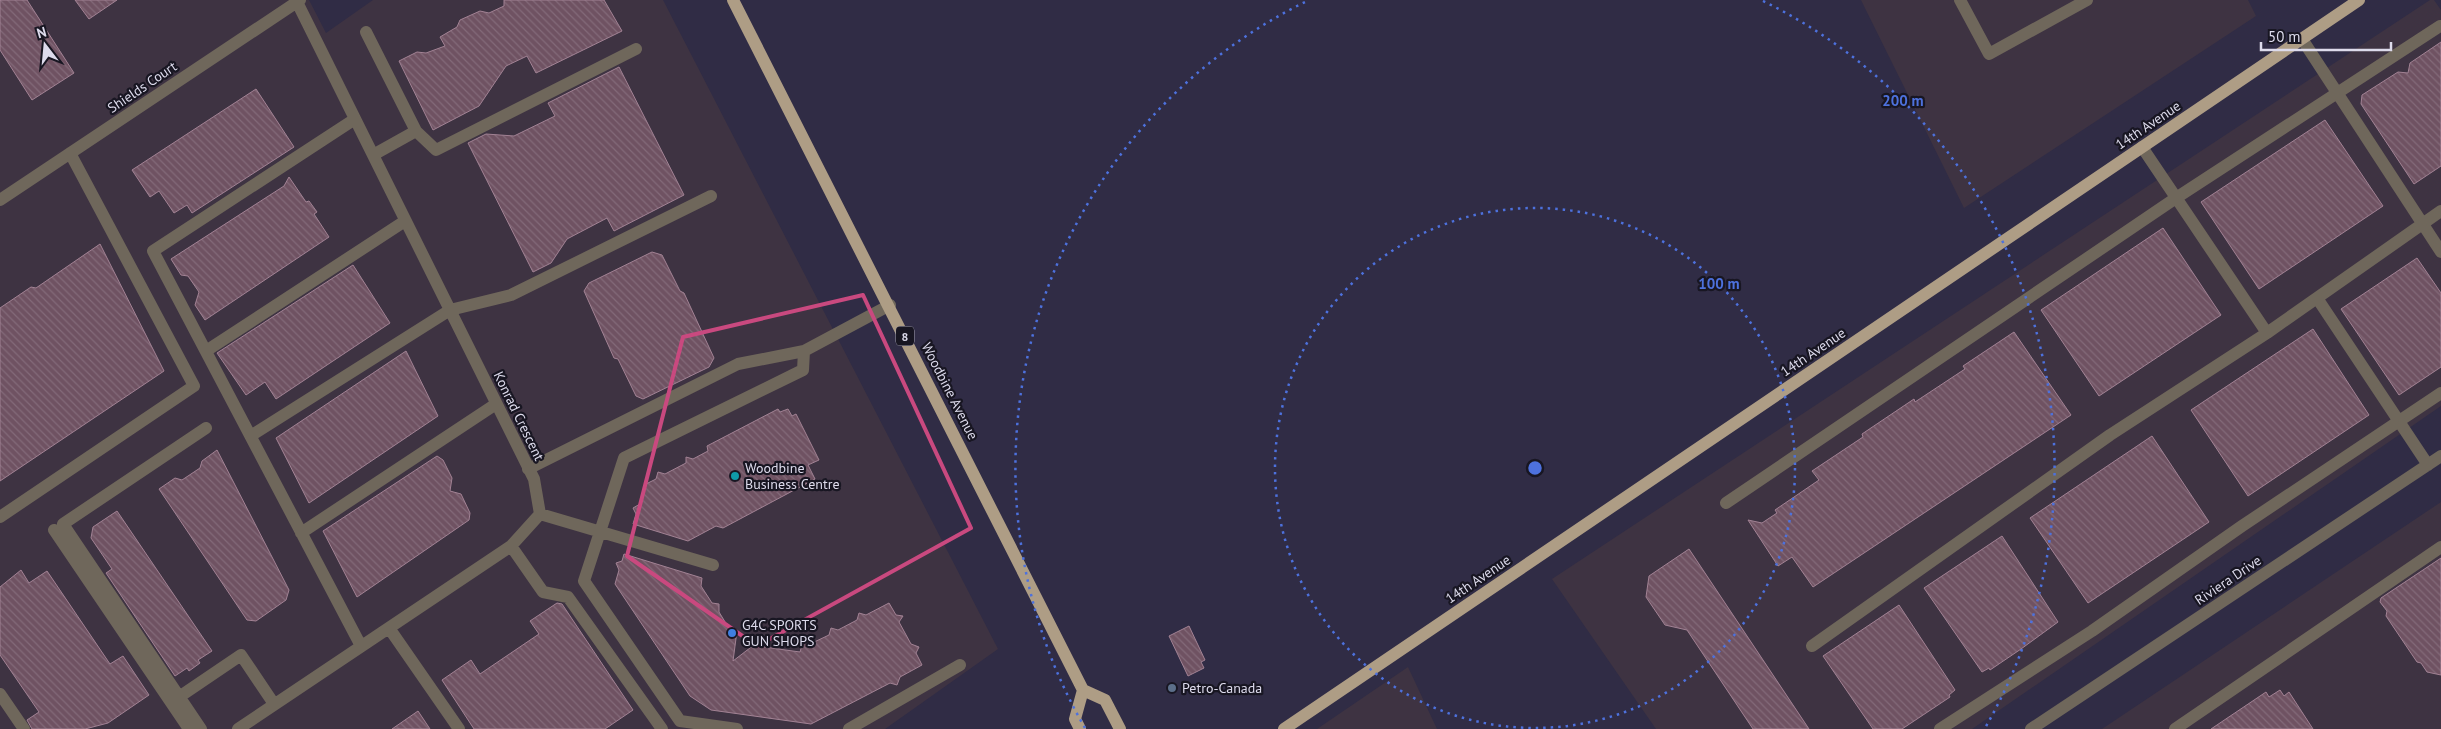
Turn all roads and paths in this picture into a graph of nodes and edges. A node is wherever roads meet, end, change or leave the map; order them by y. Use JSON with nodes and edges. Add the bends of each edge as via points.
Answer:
{"nodes":[{"id":1,"x":733,"y":0,"type":"edge"},
{"id":2,"x":1960,"y":0,"type":"edge"},
{"id":3,"x":2087,"y":0,"type":"edge"},
{"id":4,"x":2359,"y":0,"type":"edge"},
{"id":5,"x":298,"y":1,"type":"edge"},
{"id":6,"x":2440,"y":26,"type":"dead end"},
{"id":7,"x":366,"y":32,"type":"dead end"},
{"id":8,"x":2302,"y":39,"type":"junction"},
{"id":9,"x":636,"y":50,"type":"dead end"},
{"id":10,"x":2336,"y":93,"type":"junction"},
{"id":11,"x":355,"y":119,"type":"junction"},
{"id":12,"x":416,"y":131,"type":"junction"},
{"id":13,"x":2142,"y":147,"type":"junction"},
{"id":14,"x":70,"y":153,"type":"junction"},
{"id":15,"x":373,"y":156,"type":"junction"},
{"id":16,"x":711,"y":196,"type":"dead end"},
{"id":17,"x":2176,"y":198,"type":"junction"},
{"id":18,"x":0,"y":200,"type":"edge"},
{"id":19,"x":2441,"y":212,"type":"edge"},
{"id":20,"x":405,"y":220,"type":"junction"},
{"id":21,"x":2423,"y":223,"type":"junction"},
{"id":22,"x":2441,"y":252,"type":"edge"},
{"id":23,"x":2317,"y":298,"type":"junction"},
{"id":24,"x":890,"y":306,"type":"junction"},
{"id":25,"x":450,"y":310,"type":"junction"},
{"id":26,"x":2267,"y":333,"type":"junction"},
{"id":27,"x":206,"y":351,"type":"junction"},
{"id":28,"x":804,"y":351,"type":"junction"},
{"id":29,"x":2441,"y":393,"type":"edge"},
{"id":30,"x":496,"y":404,"type":"junction"},
{"id":31,"x":2400,"y":420,"type":"junction"},
{"id":32,"x":206,"y":428,"type":"dead end"},
{"id":33,"x":252,"y":436,"type":"junction"},
{"id":34,"x":2441,"y":456,"type":"edge"},
{"id":35,"x":2428,"y":465,"type":"junction"},
{"id":36,"x":528,"y":468,"type":"junction"},
{"id":37,"x":1726,"y":503,"type":"dead end"},
{"id":38,"x":540,"y":514,"type":"junction"},
{"id":39,"x":0,"y":517,"type":"edge"},
{"id":40,"x":54,"y":530,"type":"dead end"},
{"id":41,"x":600,"y":532,"type":"junction"},
{"id":42,"x":301,"y":533,"type":"junction"},
{"id":43,"x":511,"y":546,"type":"junction"},
{"id":44,"x":2441,"y":547,"type":"edge"},
{"id":45,"x":713,"y":566,"type":"dead end"},
{"id":46,"x":389,"y":628,"type":"junction"},
{"id":47,"x":361,"y":646,"type":"junction"},
{"id":48,"x":1812,"y":646,"type":"dead end"},
{"id":49,"x":960,"y":665,"type":"dead end"},
{"id":50,"x":1083,"y":690,"type":"junction"},
{"id":51,"x":0,"y":694,"type":"edge"},
{"id":52,"x":180,"y":697,"type":"junction"},
{"id":53,"x":274,"y":704,"type":"junction"},
{"id":54,"x":245,"y":727,"type":"edge"},
{"id":55,"x":24,"y":729,"type":"edge"},
{"id":56,"x":189,"y":729,"type":"edge"},
{"id":57,"x":201,"y":729,"type":"edge"},
{"id":58,"x":458,"y":729,"type":"edge"},
{"id":59,"x":662,"y":729,"type":"edge"},
{"id":60,"x":737,"y":729,"type":"edge"},
{"id":61,"x":849,"y":729,"type":"edge"},
{"id":62,"x":1080,"y":729,"type":"edge"},
{"id":63,"x":1120,"y":729,"type":"edge"},
{"id":64,"x":1284,"y":729,"type":"edge"},
{"id":65,"x":1940,"y":729,"type":"edge"},
{"id":66,"x":2031,"y":729,"type":"edge"},
{"id":67,"x":2175,"y":729,"type":"edge"}],
"edges":[{"from":1,"to":24,"type":"main road","name":"Woodbine Avenue","number":"8"},
{"from":2,"to":3,"type":"street","via":[[1989,54]]},
{"from":4,"to":8,"type":"main road","name":"14th Avenue"},
{"from":5,"to":11,"type":"street","name":"Konrad Crescent"},
{"from":5,"to":14,"type":"street","name":"Shields Court"},
{"from":6,"to":10,"type":"street"},
{"from":7,"to":12,"type":"street"},
{"from":8,"to":10,"type":"street"},
{"from":8,"to":13,"type":"main road","name":"14th Avenue"},
{"from":9,"to":12,"type":"street","via":[[436,150]]},
{"from":10,"to":17,"type":"street"},
{"from":10,"to":21,"type":"street"},
{"from":11,"to":15,"type":"street","name":"Konrad Crescent"},
{"from":11,"to":27,"type":"street","via":[[153,251]]},
{"from":12,"to":15,"type":"street"},
{"from":13,"to":17,"type":"street"},
{"from":13,"to":64,"type":"main road","name":"14th Avenue"},
{"from":14,"to":18,"type":"street","name":"Shields Court"},
{"from":14,"to":39,"type":"street","via":[[194,386]]},
{"from":15,"to":20,"type":"street","name":"Konrad Crescent"},
{"from":16,"to":25,"type":"street","via":[[511,295]]},
{"from":17,"to":26,"type":"street"},
{"from":17,"to":37,"type":"street"},
{"from":19,"to":21,"type":"street"},
{"from":20,"to":25,"type":"street","name":"Konrad Crescent"},
{"from":20,"to":27,"type":"street"},
{"from":21,"to":22,"type":"street"},
{"from":21,"to":23,"type":"street"},
{"from":23,"to":26,"type":"street"},
{"from":23,"to":31,"type":"street"},
{"from":24,"to":28,"type":"street"},
{"from":24,"to":50,"type":"main road","name":"Woodbine Avenue","number":"8"},
{"from":25,"to":30,"type":"street","name":"Konrad Crescent"},
{"from":25,"to":33,"type":"street"},
{"from":26,"to":48,"type":"street","via":[[2110,435]]},
{"from":27,"to":33,"type":"street"},
{"from":28,"to":36,"type":"street","via":[[738,364]]},
{"from":28,"to":41,"type":"street","via":[[802,370],[624,458]]},
{"from":29,"to":31,"type":"street"},
{"from":30,"to":36,"type":"street","name":"Konrad Crescent"},
{"from":30,"to":42,"type":"street"},
{"from":31,"to":35,"type":"street"},
{"from":31,"to":65,"type":"street","via":[[2092,631]]},
{"from":32,"to":52,"type":"street","via":[[63,524]]},
{"from":33,"to":42,"type":"street"},
{"from":34,"to":35,"type":"street","name":"Riviera Drive"},
{"from":35,"to":66,"type":"street","name":"Riviera Drive"},
{"from":36,"to":38,"type":"street","name":"Konrad Crescent","via":[[534,479]]},
{"from":38,"to":41,"type":"street"},
{"from":38,"to":43,"type":"street"},
{"from":40,"to":56,"type":"street"},
{"from":41,"to":45,"type":"street"},
{"from":41,"to":60,"type":"street","via":[[584,581],[680,721]]},
{"from":42,"to":47,"type":"street"},
{"from":43,"to":46,"type":"street"},
{"from":43,"to":59,"type":"street","via":[[543,592],[568,597]]},
{"from":44,"to":67,"type":"street"},
{"from":46,"to":47,"type":"street"},
{"from":46,"to":58,"type":"street"},
{"from":47,"to":53,"type":"street"},
{"from":49,"to":61,"type":"street"},
{"from":50,"to":62,"type":"main road","via":[[1075,719]]},
{"from":50,"to":63,"type":"main road","via":[[1105,700]]},
{"from":51,"to":55,"type":"street"},
{"from":52,"to":53,"type":"street","via":[[241,655]]},
{"from":52,"to":57,"type":"street"},
{"from":53,"to":54,"type":"street"}]}
